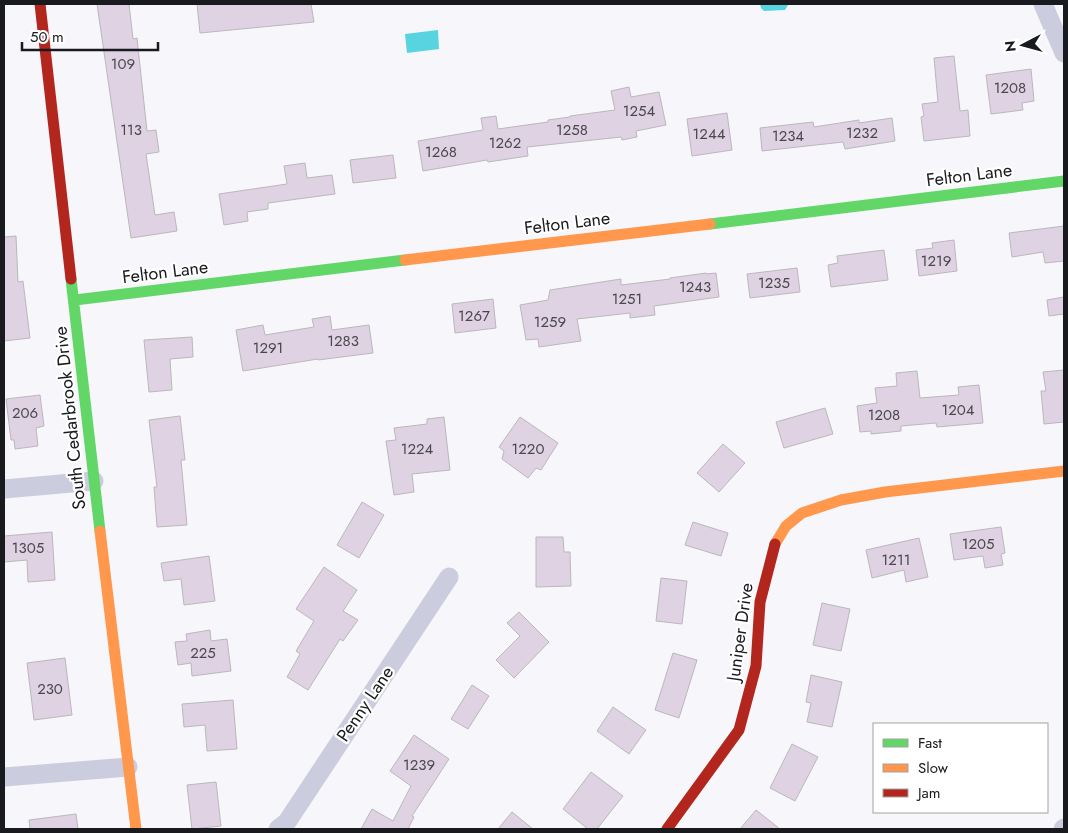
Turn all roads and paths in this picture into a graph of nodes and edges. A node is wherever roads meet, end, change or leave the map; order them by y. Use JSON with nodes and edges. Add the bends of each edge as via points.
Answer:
{"nodes":[{"id":1,"x":40,"y":4,"type":"edge"},
{"id":2,"x":1044,"y":4,"type":"edge"},
{"id":3,"x":1064,"y":53,"type":"edge"},
{"id":4,"x":1064,"y":181,"type":"edge"},
{"id":5,"x":75,"y":300,"type":"junction"},
{"id":6,"x":1064,"y":471,"type":"edge"},
{"id":7,"x":94,"y":481,"type":"junction"},
{"id":8,"x":4,"y":489,"type":"edge"},
{"id":9,"x":449,"y":577,"type":"dead end"},
{"id":10,"x":128,"y":767,"type":"junction"},
{"id":11,"x":4,"y":777,"type":"edge"},
{"id":12,"x":136,"y":829,"type":"edge"},
{"id":13,"x":278,"y":829,"type":"edge"},
{"id":14,"x":667,"y":829,"type":"edge"}],
"edges":[{"from":1,"to":5,"type":"street","name":"South Cedarbrook Drive"},
{"from":2,"to":3,"type":"street"},
{"from":4,"to":5,"type":"street","name":"Felton Lane"},
{"from":5,"to":7,"type":"street","name":"South Cedarbrook Drive"},
{"from":6,"to":14,"type":"street","name":"Juniper Drive","via":[[841,500],[802,513],[786,526],[775,543],[760,602],[756,666],[739,730]]},
{"from":7,"to":8,"type":"street"},
{"from":7,"to":10,"type":"street","name":"South Cedarbrook Drive"},
{"from":9,"to":13,"type":"street","name":"Penny Lane","via":[[286,822]]},
{"from":10,"to":11,"type":"street"},
{"from":10,"to":12,"type":"street","name":"South Cedarbrook Drive"}]}
